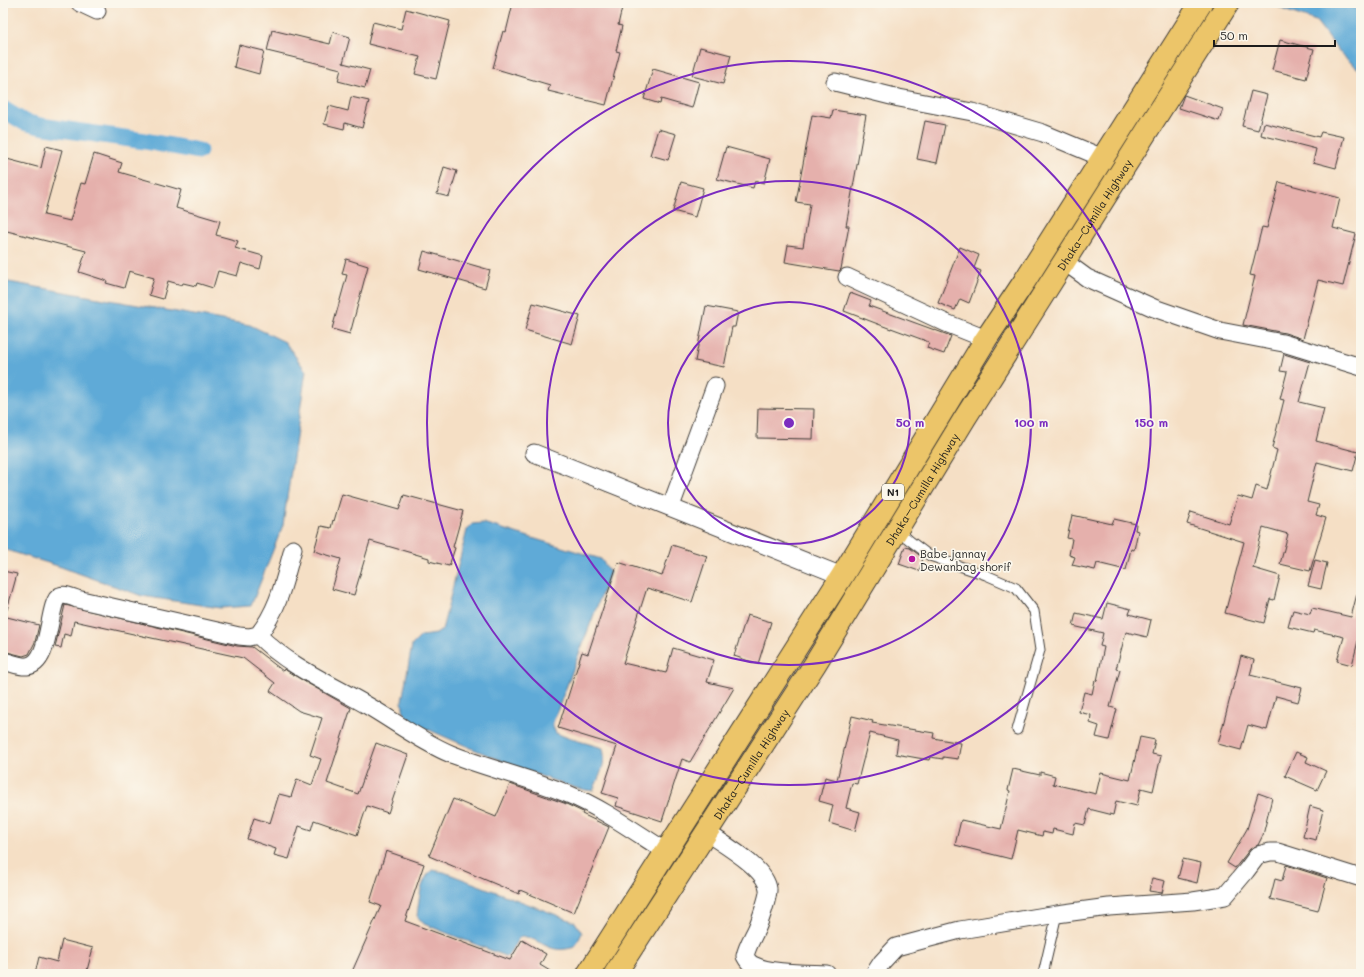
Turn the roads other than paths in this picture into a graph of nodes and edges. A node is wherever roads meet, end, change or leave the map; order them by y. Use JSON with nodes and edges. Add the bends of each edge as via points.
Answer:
{"nodes":[{"id":1,"x":80,"y":3,"type":"edge"},
{"id":2,"x":1199,"y":6,"type":"edge"},
{"id":3,"x":97,"y":11,"type":"dead end"},
{"id":4,"x":1222,"y":12,"type":"edge"},
{"id":5,"x":835,"y":82,"type":"dead end"},
{"id":6,"x":1103,"y":158,"type":"junction"},
{"id":7,"x":1065,"y":262,"type":"junction"},
{"id":8,"x":847,"y":277,"type":"dead end"},
{"id":9,"x":986,"y":339,"type":"junction"},
{"id":10,"x":1361,"y":367,"type":"edge"},
{"id":11,"x":715,"y":386,"type":"dead end"},
{"id":12,"x":534,"y":453,"type":"dead end"},
{"id":13,"x":671,"y":506,"type":"junction"},
{"id":14,"x":897,"y":530,"type":"junction"},
{"id":15,"x":293,"y":549,"type":"dead end"},
{"id":16,"x":842,"y":576,"type":"junction"},
{"id":17,"x":258,"y":636,"type":"junction"},
{"id":18,"x":3,"y":661,"type":"edge"},
{"id":19,"x":1017,"y":730,"type":"dead end"},
{"id":20,"x":706,"y":832,"type":"junction"},
{"id":21,"x":667,"y":852,"type":"junction"},
{"id":22,"x":1361,"y":878,"type":"edge"},
{"id":23,"x":1057,"y":914,"type":"junction"},
{"id":24,"x":588,"y":974,"type":"edge"},
{"id":25,"x":615,"y":974,"type":"edge"},
{"id":26,"x":827,"y":974,"type":"edge"},
{"id":27,"x":874,"y":974,"type":"edge"},
{"id":28,"x":1043,"y":974,"type":"edge"}],
"edges":[{"from":1,"to":3,"type":"street"},
{"from":2,"to":6,"type":"highway","name":"Dhaka–Cumilla Highway","number":"N1"},
{"from":4,"to":7,"type":"highway","name":"Dhaka–Cumilla Highway","number":"N1"},
{"from":5,"to":6,"type":"street","via":[[972,112],[1043,133]]},
{"from":6,"to":9,"type":"highway","name":"Dhaka–Cumilla Highway","number":"N1"},
{"from":7,"to":10,"type":"street","via":[[1087,278],[1154,308],[1220,331],[1283,343]]},
{"from":7,"to":14,"type":"highway","name":"Dhaka–Cumilla Highway","number":"N1","via":[[969,411]]},
{"from":8,"to":9,"type":"street"},
{"from":9,"to":16,"type":"highway","name":"Dhaka–Cumilla Highway","number":"N1"},
{"from":11,"to":13,"type":"street"},
{"from":12,"to":13,"type":"street"},
{"from":13,"to":16,"type":"street"},
{"from":14,"to":19,"type":"lane","via":[[930,556],[1016,588],[1034,611],[1040,650]]},
{"from":14,"to":20,"type":"highway","name":"Dhaka–Cumilla Highway","number":"N1","via":[[815,664]]},
{"from":15,"to":17,"type":"street","via":[[279,599],[269,622]]},
{"from":16,"to":21,"type":"highway","name":"Dhaka–Cumilla Highway","number":"N1"},
{"from":17,"to":18,"type":"street","via":[[239,636],[60,596],[54,604],[39,660],[27,666]]},
{"from":17,"to":21,"type":"street","via":[[290,660],[422,739],[473,762],[569,794],[622,823]]},
{"from":20,"to":25,"type":"highway","name":"Dhaka–Cumilla Highway","number":"N1"},
{"from":20,"to":26,"type":"street","via":[[752,864],[764,877],[769,890],[757,928],[744,956],[747,961],[753,965],[779,971]]},
{"from":21,"to":24,"type":"highway","name":"Dhaka–Cumilla Highway","number":"N1"},
{"from":22,"to":23,"type":"street","via":[[1270,852],[1258,855],[1225,896]]},
{"from":23,"to":27,"type":"street","via":[[960,930],[896,947]]},
{"from":23,"to":28,"type":"lane"}]}
